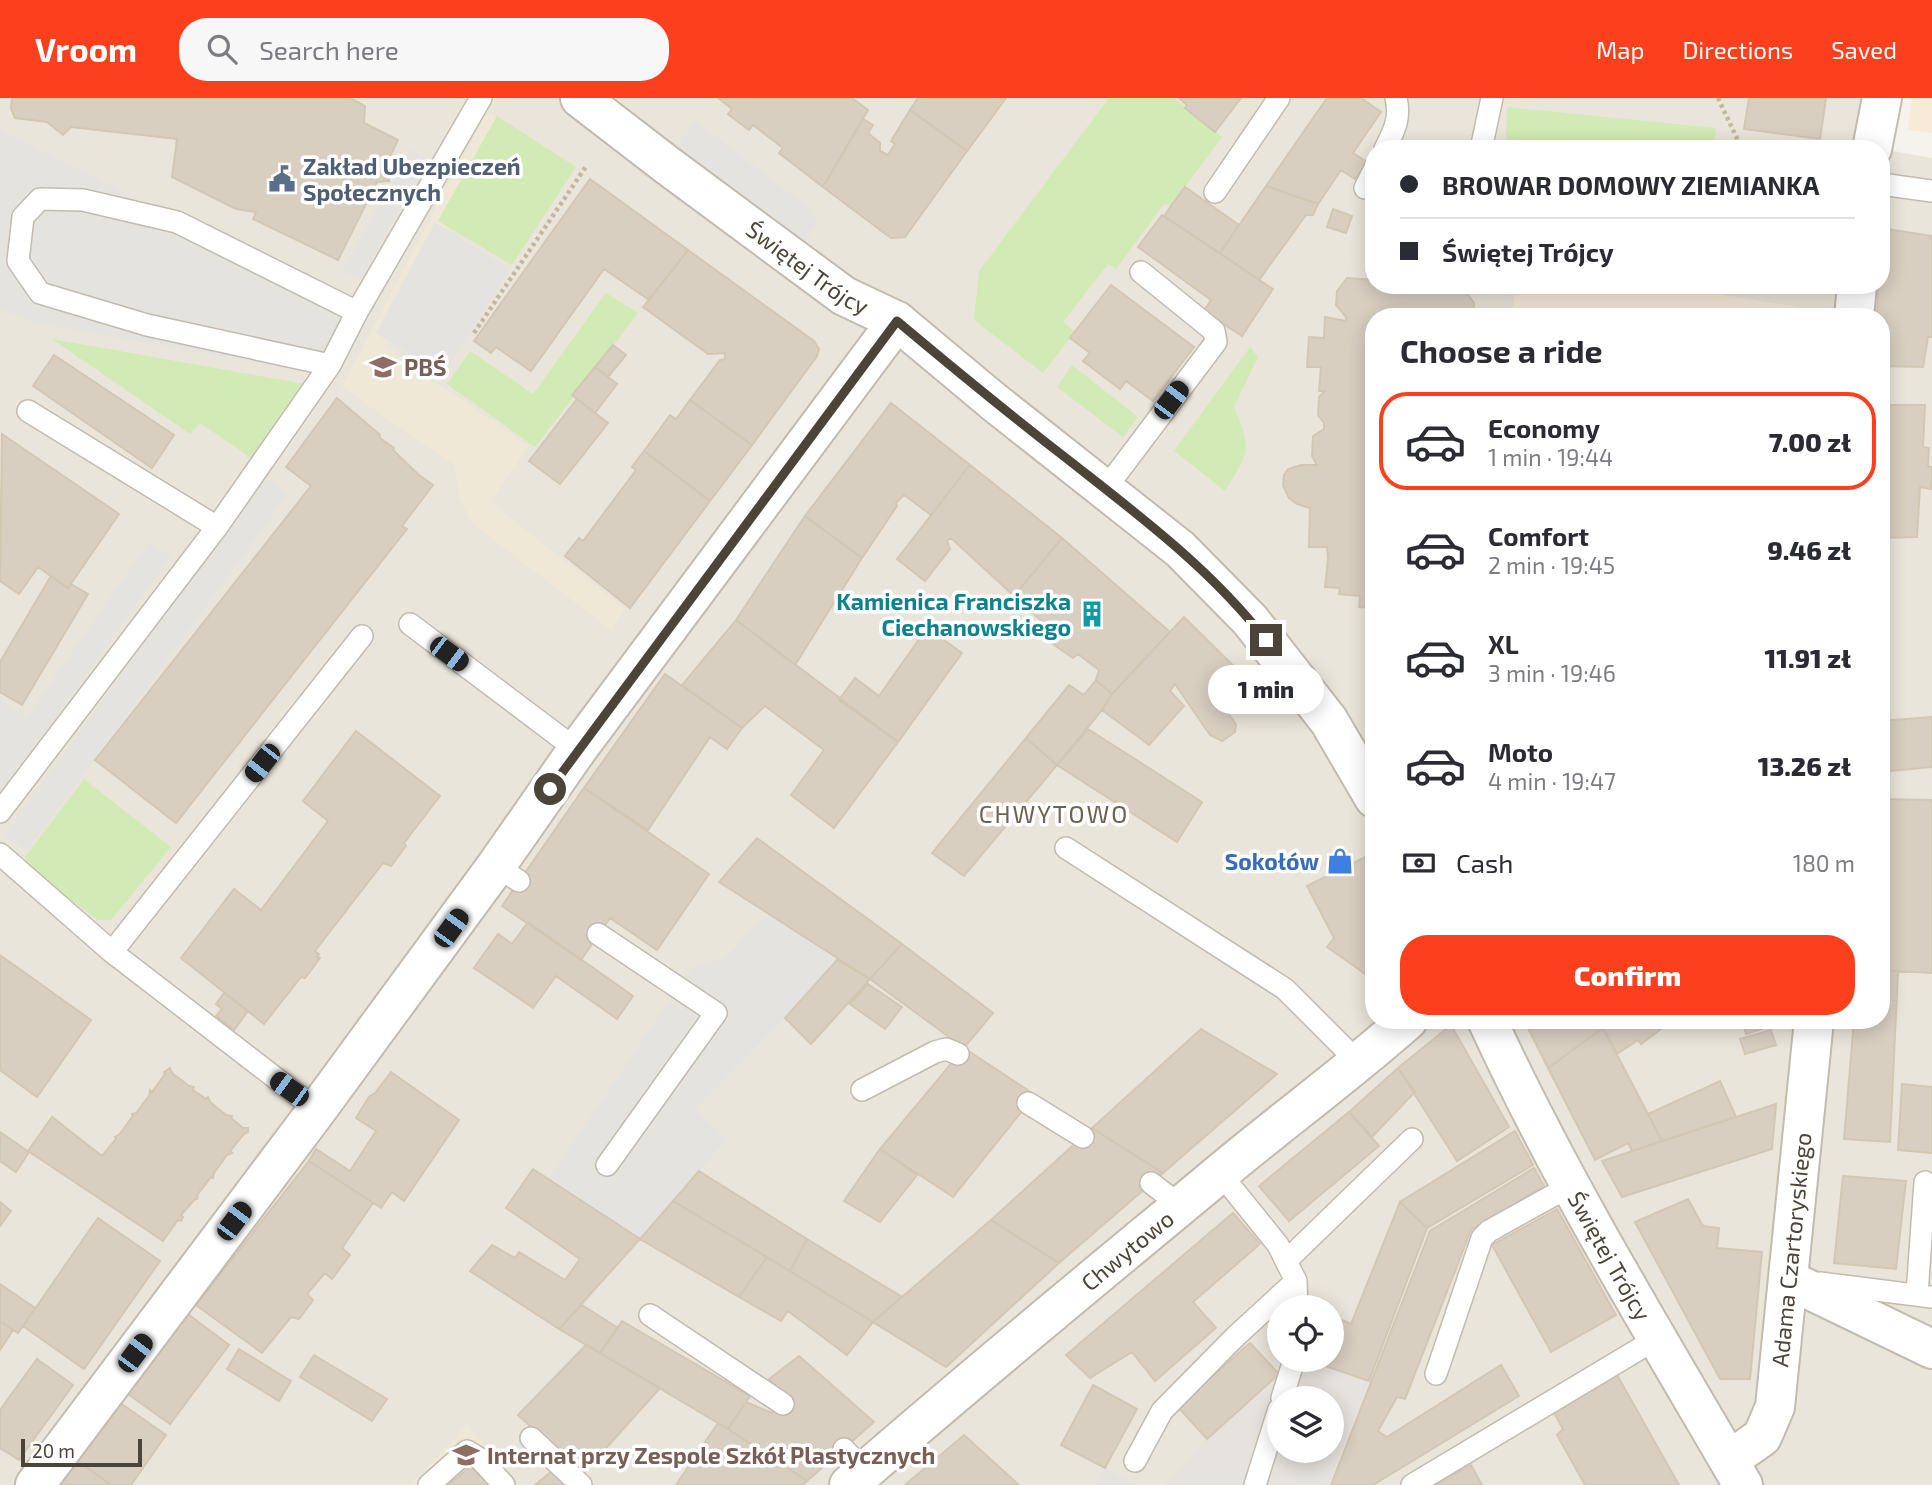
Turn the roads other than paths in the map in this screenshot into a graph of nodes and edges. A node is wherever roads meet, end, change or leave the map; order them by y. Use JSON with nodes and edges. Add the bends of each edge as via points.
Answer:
{"nodes":[{"id":1,"x":481,"y":98,"type":"edge"},
{"id":2,"x":580,"y":98,"type":"edge"},
{"id":3,"x":1279,"y":98,"type":"edge"},
{"id":4,"x":1396,"y":98,"type":"edge"},
{"id":5,"x":1492,"y":98,"type":"edge"},
{"id":6,"x":1882,"y":98,"type":"edge"},
{"id":7,"x":1390,"y":140,"type":"edge"},
{"id":8,"x":1483,"y":140,"type":"edge"},
{"id":9,"x":1874,"y":140,"type":"edge"},
{"id":10,"x":1890,"y":185,"type":"edge"},
{"id":11,"x":1932,"y":191,"type":"edge"},
{"id":12,"x":1215,"y":192,"type":"dead end"},
{"id":13,"x":1141,"y":272,"type":"dead end"},
{"id":14,"x":357,"y":312,"type":"junction"},
{"id":15,"x":897,"y":321,"type":"junction"},
{"id":16,"x":330,"y":365,"type":"junction"},
{"id":17,"x":28,"y":411,"type":"dead end"},
{"id":18,"x":1106,"y":488,"type":"junction"},
{"id":19,"x":217,"y":527,"type":"junction"},
{"id":20,"x":410,"y":624,"type":"dead end"},
{"id":21,"x":362,"y":636,"type":"dead end"},
{"id":22,"x":577,"y":750,"type":"junction"},
{"id":23,"x":1365,"y":783,"type":"edge"},
{"id":24,"x":0,"y":812,"type":"edge"},
{"id":25,"x":1066,"y":848,"type":"dead end"},
{"id":26,"x":0,"y":854,"type":"edge"},
{"id":27,"x":598,"y":934,"type":"dead end"},
{"id":28,"x":113,"y":952,"type":"junction"},
{"id":29,"x":1398,"y":1029,"type":"edge"},
{"id":30,"x":1491,"y":1029,"type":"edge"},
{"id":31,"x":1813,"y":1029,"type":"edge"},
{"id":32,"x":958,"y":1054,"type":"dead end"},
{"id":33,"x":1359,"y":1063,"type":"junction"},
{"id":34,"x":862,"y":1090,"type":"dead end"},
{"id":35,"x":1028,"y":1103,"type":"dead end"},
{"id":36,"x":317,"y":1111,"type":"junction"},
{"id":37,"x":1083,"y":1136,"type":"dead end"},
{"id":38,"x":1412,"y":1139,"type":"dead end"},
{"id":39,"x":607,"y":1165,"type":"dead end"},
{"id":40,"x":1220,"y":1173,"type":"junction"},
{"id":41,"x":1925,"y":1182,"type":"dead end"},
{"id":42,"x":1151,"y":1183,"type":"dead end"},
{"id":43,"x":1572,"y":1185,"type":"junction"},
{"id":44,"x":1181,"y":1206,"type":"junction"},
{"id":45,"x":1286,"y":1261,"type":"junction"},
{"id":46,"x":1788,"y":1280,"type":"junction"},
{"id":47,"x":1296,"y":1281,"type":"junction"},
{"id":48,"x":1297,"y":1295,"type":"edge"},
{"id":49,"x":1925,"y":1296,"type":"edge"},
{"id":50,"x":650,"y":1315,"type":"dead end"},
{"id":51,"x":1656,"y":1339,"type":"junction"},
{"id":52,"x":1932,"y":1349,"type":"edge"},
{"id":53,"x":1436,"y":1374,"type":"dead end"},
{"id":54,"x":783,"y":1404,"type":"dead end"},
{"id":55,"x":531,"y":1438,"type":"dead end"},
{"id":56,"x":1267,"y":1447,"type":"edge"},
{"id":57,"x":1135,"y":1461,"type":"dead end"},
{"id":58,"x":852,"y":1469,"type":"edge"},
{"id":59,"x":1736,"y":1473,"type":"edge"},
{"id":60,"x":35,"y":1485,"type":"edge"},
{"id":61,"x":429,"y":1485,"type":"edge"},
{"id":62,"x":504,"y":1485,"type":"edge"},
{"id":63,"x":581,"y":1485,"type":"edge"},
{"id":64,"x":1255,"y":1485,"type":"edge"},
{"id":65,"x":1412,"y":1485,"type":"edge"}],
"edges":[{"from":1,"to":14,"type":"lane"},
{"from":2,"to":15,"type":"street","name":"Świętej Trójcy","via":[[844,296]]},
{"from":3,"to":12,"type":"lane"},
{"from":4,"to":7,"type":"lane","via":[[1397,125]]},
{"from":5,"to":8,"type":"lane"},
{"from":6,"to":9,"type":"street"},
{"from":10,"to":11,"type":"lane"},
{"from":13,"to":18,"type":"lane","via":[[1214,331],[1216,342]]},
{"from":14,"to":16,"type":"lane"},
{"from":14,"to":16,"type":"lane","via":[[177,222],[83,200],[40,199],[23,217],[18,261],[40,293],[147,325]]},
{"from":15,"to":18,"type":"street","name":"Świętej Trójcy"},
{"from":15,"to":22,"type":"street"},
{"from":16,"to":19,"type":"lane"},
{"from":17,"to":19,"type":"lane"},
{"from":18,"to":23,"type":"street","name":"Świętej Trójcy","via":[[1180,549],[1250,620],[1329,721]]},
{"from":19,"to":24,"type":"lane"},
{"from":20,"to":22,"type":"lane"},
{"from":21,"to":28,"type":"lane"},
{"from":22,"to":36,"type":"street","via":[[508,873]]},
{"from":25,"to":33,"type":"lane","via":[[1285,989]]},
{"from":26,"to":28,"type":"lane"},
{"from":27,"to":39,"type":"lane","via":[[716,1013]]},
{"from":28,"to":36,"type":"lane"},
{"from":29,"to":33,"type":"street","name":"Chwytowo"},
{"from":30,"to":43,"type":"street","name":"Świętej Trójcy"},
{"from":31,"to":46,"type":"street","name":"Adama Czartoryskiego"},
{"from":32,"to":34,"type":"lane","via":[[946,1049],[935,1052]]},
{"from":33,"to":40,"type":"street","name":"Chwytowo"},
{"from":35,"to":37,"type":"lane"},
{"from":36,"to":60,"type":"street"},
{"from":38,"to":45,"type":"lane"},
{"from":40,"to":44,"type":"street","name":"Chwytowo"},
{"from":40,"to":45,"type":"lane"},
{"from":41,"to":49,"type":"lane"},
{"from":42,"to":44,"type":"lane"},
{"from":43,"to":51,"type":"street","name":"Świętej Trójcy"},
{"from":43,"to":53,"type":"lane","via":[[1482,1238]]},
{"from":44,"to":58,"type":"street","name":"Chwytowo"},
{"from":45,"to":47,"type":"lane"},
{"from":46,"to":49,"type":"lane"},
{"from":46,"to":52,"type":"street"},
{"from":46,"to":59,"type":"street","name":"Adama Czartoryskiego","via":[[1775,1407],[1762,1437]]},
{"from":47,"to":48,"type":"lane"},
{"from":47,"to":57,"type":"lane","via":[[1162,1411]]},
{"from":50,"to":54,"type":"lane"},
{"from":51,"to":59,"type":"street","name":"Świętej Trójcy"},
{"from":51,"to":65,"type":"lane"},
{"from":55,"to":63,"type":"lane"},
{"from":56,"to":64,"type":"lane"},
{"from":61,"to":62,"type":"lane","via":[[467,1451]]}]}
